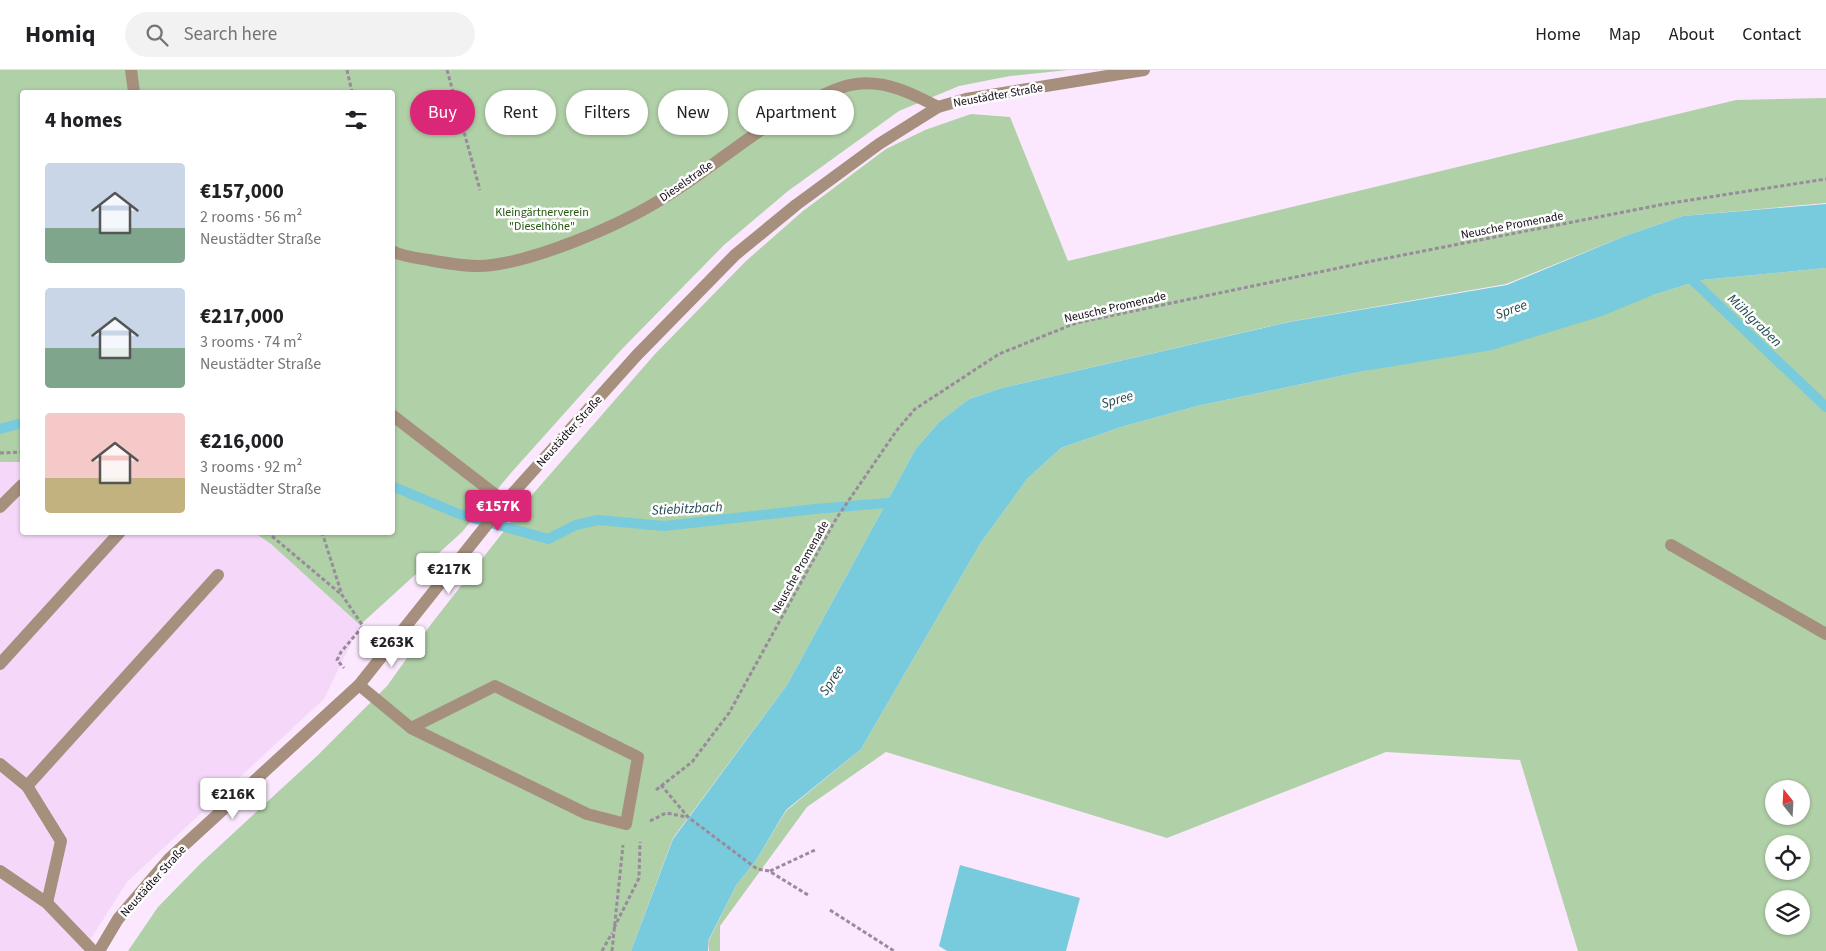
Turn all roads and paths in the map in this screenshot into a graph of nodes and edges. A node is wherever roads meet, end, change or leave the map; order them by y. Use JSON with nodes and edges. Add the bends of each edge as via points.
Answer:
{"nodes":[{"id":1,"x":131,"y":70,"type":"edge"},
{"id":2,"x":347,"y":70,"type":"edge"},
{"id":3,"x":447,"y":70,"type":"edge"},
{"id":4,"x":1144,"y":70,"type":"edge"},
{"id":5,"x":134,"y":90,"type":"edge"},
{"id":6,"x":352,"y":90,"type":"edge"},
{"id":7,"x":938,"y":107,"type":"junction"},
{"id":8,"x":1826,"y":179,"type":"edge"},
{"id":9,"x":480,"y":190,"type":"dead end"},
{"id":10,"x":395,"y":253,"type":"edge"},
{"id":11,"x":395,"y":417,"type":"edge"},
{"id":12,"x":20,"y":452,"type":"edge"},
{"id":13,"x":0,"y":453,"type":"edge"},
{"id":14,"x":20,"y":487,"type":"edge"},
{"id":15,"x":503,"y":505,"type":"junction"},
{"id":16,"x":0,"y":507,"type":"edge"},
{"id":17,"x":117,"y":535,"type":"edge"},
{"id":18,"x":271,"y":535,"type":"edge"},
{"id":19,"x":323,"y":535,"type":"edge"},
{"id":20,"x":1671,"y":545,"type":"dead end"},
{"id":21,"x":218,"y":575,"type":"dead end"},
{"id":22,"x":342,"y":595,"type":"junction"},
{"id":23,"x":1826,"y":634,"type":"edge"},
{"id":24,"x":0,"y":664,"type":"edge"},
{"id":25,"x":360,"y":685,"type":"junction"},
{"id":26,"x":411,"y":728,"type":"junction"},
{"id":27,"x":0,"y":764,"type":"edge"},
{"id":28,"x":661,"y":785,"type":"junction"},
{"id":29,"x":28,"y":786,"type":"junction"},
{"id":30,"x":655,"y":792,"type":"dead end"},
{"id":31,"x":688,"y":817,"type":"junction"},
{"id":32,"x":626,"y":824,"type":"junction"},
{"id":33,"x":647,"y":828,"type":"dead end"},
{"id":34,"x":644,"y":834,"type":"dead end"},
{"id":35,"x":815,"y":850,"type":"dead end"},
{"id":36,"x":0,"y":871,"type":"edge"},
{"id":37,"x":770,"y":871,"type":"junction"},
{"id":38,"x":808,"y":895,"type":"dead end"},
{"id":39,"x":47,"y":903,"type":"junction"},
{"id":40,"x":830,"y":910,"type":"dead end"},
{"id":41,"x":613,"y":931,"type":"junction"},
{"id":42,"x":93,"y":951,"type":"edge"},
{"id":43,"x":99,"y":951,"type":"edge"},
{"id":44,"x":602,"y":951,"type":"edge"},
{"id":45,"x":612,"y":951,"type":"edge"},
{"id":46,"x":894,"y":951,"type":"edge"}],
"edges":[{"from":1,"to":5,"type":"street"},
{"from":2,"to":6,"type":"path"},
{"from":3,"to":9,"type":"path"},
{"from":4,"to":7,"type":"street","name":"Neustädter Straße","via":[[966,99]]},
{"from":7,"to":10,"type":"street","name":"Dieselstraße","via":[[907,91],[880,84],[856,84],[798,107],[755,132],[665,198],[593,234],[508,262],[479,266],[452,265]]},
{"from":7,"to":15,"type":"street","name":"Neustädter Straße","via":[[879,144],[735,255],[638,355]]},
{"from":8,"to":28,"type":"path","name":"Neusche Promenade","via":[[1665,204],[1076,323],[999,354],[915,410],[897,430],[836,519],[729,713],[692,762]]},
{"from":11,"to":15,"type":"street"},
{"from":12,"to":13,"type":"path"},
{"from":14,"to":16,"type":"street"},
{"from":15,"to":25,"type":"street","name":"Neustädter Straße"},
{"from":17,"to":24,"type":"street"},
{"from":18,"to":22,"type":"path"},
{"from":19,"to":22,"type":"path"},
{"from":20,"to":23,"type":"street"},
{"from":21,"to":29,"type":"street"},
{"from":22,"to":25,"type":"path","via":[[363,626],[337,660]]},
{"from":25,"to":26,"type":"street"},
{"from":25,"to":43,"type":"street","name":"Neustädter Straße","via":[[169,859],[118,919]]},
{"from":26,"to":32,"type":"street","via":[[587,814]]},
{"from":26,"to":32,"type":"street","via":[[495,686],[638,757]]},
{"from":27,"to":29,"type":"street"},
{"from":28,"to":30,"type":"path","name":"Neusche Promenade"},
{"from":28,"to":31,"type":"path"},
{"from":29,"to":39,"type":"street","via":[[61,842]]},
{"from":31,"to":33,"type":"path","via":[[666,814],[650,821]]},
{"from":31,"to":37,"type":"path","via":[[757,869]]},
{"from":32,"to":41,"type":"path"},
{"from":34,"to":41,"type":"path","via":[[640,841],[639,878]]},
{"from":35,"to":37,"type":"path"},
{"from":36,"to":39,"type":"street"},
{"from":37,"to":38,"type":"path"},
{"from":39,"to":42,"type":"street"},
{"from":40,"to":46,"type":"path"},
{"from":41,"to":44,"type":"path"},
{"from":41,"to":45,"type":"path"}]}
